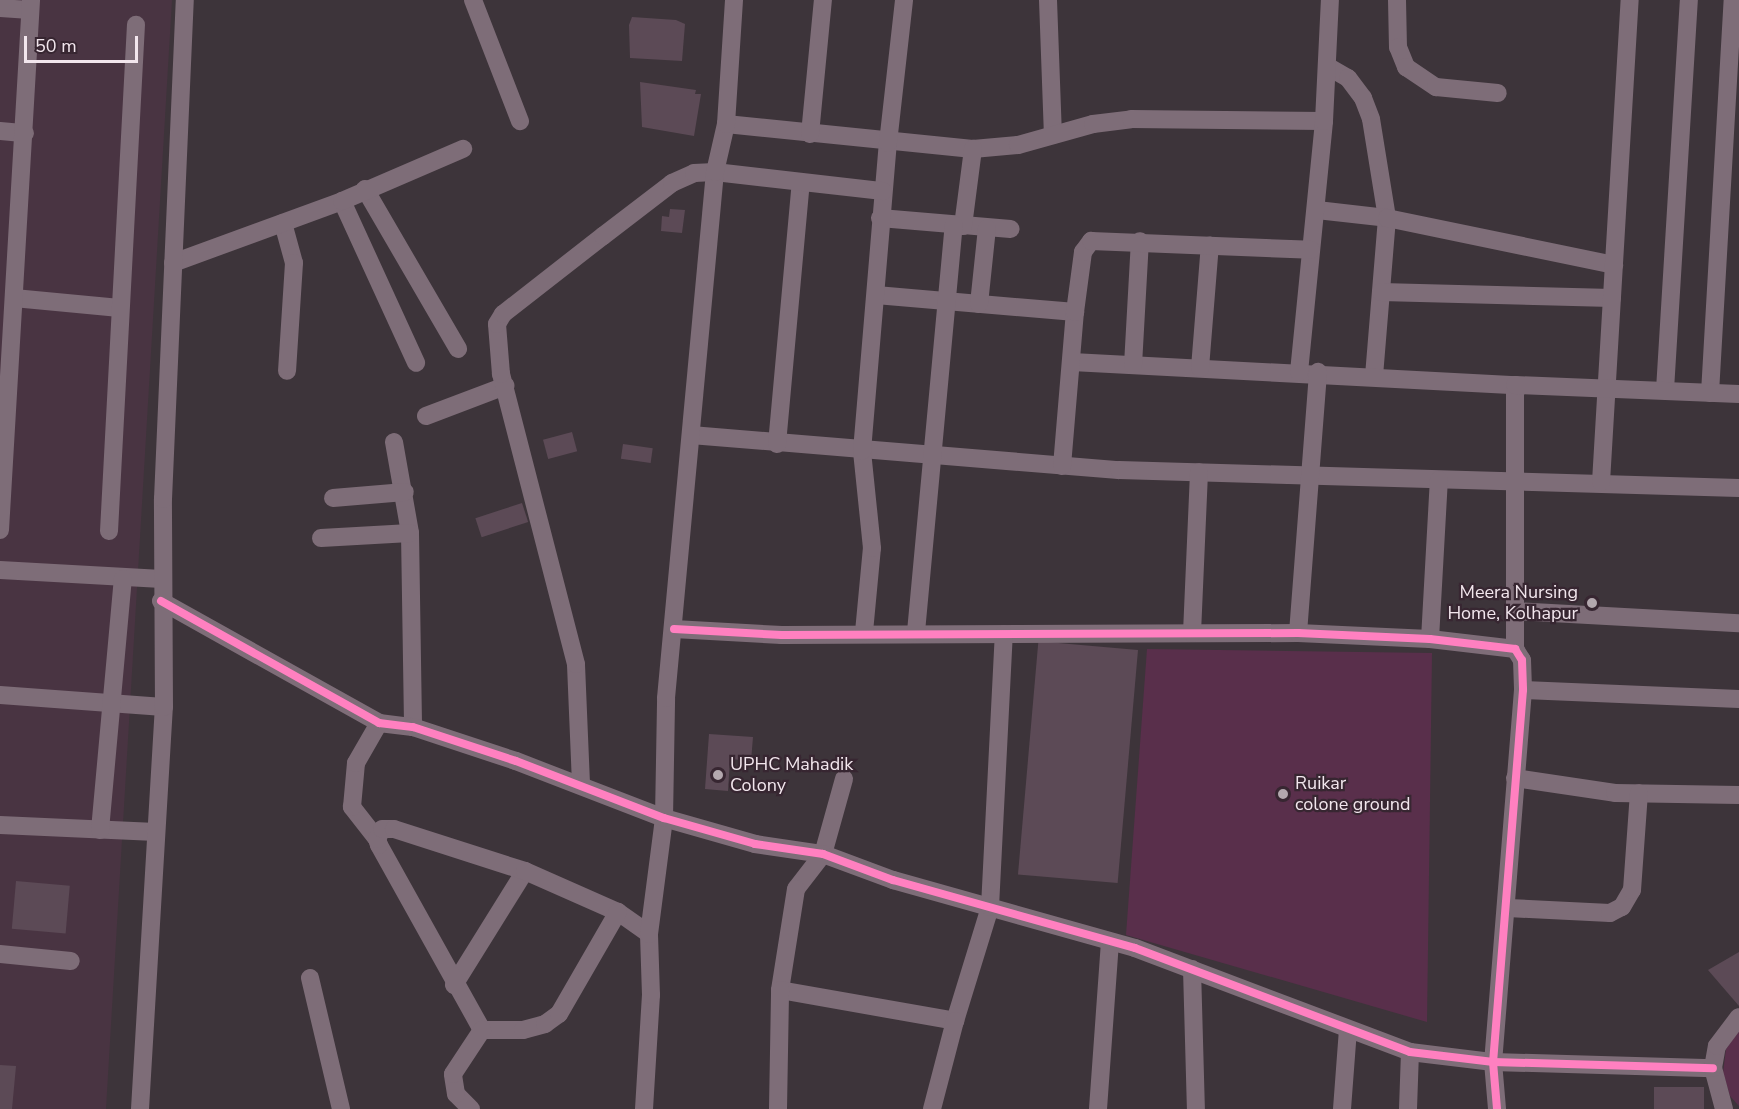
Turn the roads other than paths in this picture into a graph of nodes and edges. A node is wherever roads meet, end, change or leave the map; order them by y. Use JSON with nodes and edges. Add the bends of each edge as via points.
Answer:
{"nodes":[{"id":1,"x":185,"y":0,"type":"edge"},
{"id":2,"x":473,"y":0,"type":"edge"},
{"id":3,"x":734,"y":0,"type":"edge"},
{"id":4,"x":823,"y":0,"type":"edge"},
{"id":5,"x":904,"y":0,"type":"edge"},
{"id":6,"x":1048,"y":0,"type":"edge"},
{"id":7,"x":1330,"y":0,"type":"edge"},
{"id":8,"x":1397,"y":0,"type":"edge"},
{"id":9,"x":1630,"y":0,"type":"edge"},
{"id":10,"x":1689,"y":0,"type":"edge"},
{"id":11,"x":1733,"y":0,"type":"edge"},
{"id":12,"x":31,"y":5,"type":"edge"},
{"id":13,"x":0,"y":8,"type":"edge"},
{"id":14,"x":136,"y":25,"type":"dead end"},
{"id":15,"x":1327,"y":66,"type":"junction"},
{"id":16,"x":1498,"y":93,"type":"dead end"},
{"id":17,"x":520,"y":121,"type":"dead end"},
{"id":18,"x":1324,"y":122,"type":"junction"},
{"id":19,"x":726,"y":124,"type":"junction"},
{"id":20,"x":0,"y":131,"type":"edge"},
{"id":21,"x":25,"y":133,"type":"junction"},
{"id":22,"x":810,"y":134,"type":"junction"},
{"id":23,"x":1053,"y":135,"type":"junction"},
{"id":24,"x":888,"y":143,"type":"junction"},
{"id":25,"x":463,"y":149,"type":"dead end"},
{"id":26,"x":973,"y":149,"type":"junction"},
{"id":27,"x":715,"y":171,"type":"junction"},
{"id":28,"x":801,"y":182,"type":"junction"},
{"id":29,"x":365,"y":189,"type":"junction"},
{"id":30,"x":883,"y":191,"type":"junction"},
{"id":31,"x":342,"y":201,"type":"junction"},
{"id":32,"x":1317,"y":210,"type":"junction"},
{"id":33,"x":1387,"y":218,"type":"junction"},
{"id":34,"x":880,"y":219,"type":"junction"},
{"id":35,"x":283,"y":223,"type":"junction"},
{"id":36,"x":959,"y":226,"type":"junction"},
{"id":37,"x":987,"y":228,"type":"junction"},
{"id":38,"x":1011,"y":229,"type":"dead end"},
{"id":39,"x":7,"y":239,"type":"edge"},
{"id":40,"x":1140,"y":241,"type":"junction"},
{"id":41,"x":1210,"y":244,"type":"junction"},
{"id":42,"x":1311,"y":250,"type":"junction"},
{"id":43,"x":173,"y":263,"type":"junction"},
{"id":44,"x":1614,"y":265,"type":"junction"},
{"id":45,"x":1381,"y":291,"type":"junction"},
{"id":46,"x":876,"y":296,"type":"junction"},
{"id":47,"x":14,"y":298,"type":"junction"},
{"id":48,"x":1612,"y":298,"type":"junction"},
{"id":49,"x":948,"y":301,"type":"junction"},
{"id":50,"x":979,"y":304,"type":"junction"},
{"id":51,"x":120,"y":308,"type":"junction"},
{"id":52,"x":1075,"y":312,"type":"junction"},
{"id":53,"x":7,"y":318,"type":"edge"},
{"id":54,"x":458,"y":349,"type":"dead end"},
{"id":55,"x":1072,"y":362,"type":"junction"},
{"id":56,"x":416,"y":363,"type":"dead end"},
{"id":57,"x":1133,"y":365,"type":"junction"},
{"id":58,"x":1200,"y":368,"type":"junction"},
{"id":59,"x":287,"y":371,"type":"dead end"},
{"id":60,"x":1299,"y":372,"type":"junction"},
{"id":61,"x":1318,"y":372,"type":"junction"},
{"id":62,"x":1374,"y":375,"type":"junction"},
{"id":63,"x":1515,"y":385,"type":"junction"},
{"id":64,"x":505,"y":386,"type":"junction"},
{"id":65,"x":1604,"y":389,"type":"junction"},
{"id":66,"x":1665,"y":390,"type":"junction"},
{"id":67,"x":1710,"y":393,"type":"junction"},
{"id":68,"x":1739,"y":394,"type":"edge"},
{"id":69,"x":426,"y":416,"type":"dead end"},
{"id":70,"x":690,"y":435,"type":"junction"},
{"id":71,"x":4,"y":437,"type":"edge"},
{"id":72,"x":394,"y":442,"type":"dead end"},
{"id":73,"x":777,"y":444,"type":"junction"},
{"id":74,"x":862,"y":451,"type":"junction"},
{"id":75,"x":935,"y":456,"type":"junction"},
{"id":76,"x":1062,"y":466,"type":"junction"},
{"id":77,"x":1199,"y":472,"type":"junction"},
{"id":78,"x":1309,"y":475,"type":"junction"},
{"id":79,"x":1439,"y":480,"type":"junction"},
{"id":80,"x":1601,"y":482,"type":"junction"},
{"id":81,"x":1517,"y":483,"type":"junction"},
{"id":82,"x":1739,"y":488,"type":"edge"},
{"id":83,"x":405,"y":492,"type":"junction"},
{"id":84,"x":333,"y":498,"type":"dead end"},
{"id":85,"x":0,"y":530,"type":"edge"},
{"id":86,"x":109,"y":531,"type":"dead end"},
{"id":87,"x":410,"y":532,"type":"junction"},
{"id":88,"x":321,"y":538,"type":"dead end"},
{"id":89,"x":0,"y":570,"type":"edge"},
{"id":90,"x":123,"y":579,"type":"junction"},
{"id":91,"x":162,"y":579,"type":"junction"},
{"id":92,"x":161,"y":601,"type":"junction"},
{"id":93,"x":1514,"y":611,"type":"junction"},
{"id":94,"x":1739,"y":623,"type":"edge"},
{"id":95,"x":674,"y":629,"type":"junction"},
{"id":96,"x":864,"y":632,"type":"junction"},
{"id":97,"x":916,"y":632,"type":"junction"},
{"id":98,"x":1192,"y":633,"type":"junction"},
{"id":99,"x":1298,"y":633,"type":"junction"},
{"id":100,"x":1004,"y":634,"type":"junction"},
{"id":101,"x":1430,"y":639,"type":"junction"},
{"id":102,"x":1515,"y":649,"type":"junction"},
{"id":103,"x":1523,"y":690,"type":"junction"},
{"id":104,"x":0,"y":695,"type":"edge"},
{"id":105,"x":1739,"y":699,"type":"edge"},
{"id":106,"x":111,"y":704,"type":"junction"},
{"id":107,"x":164,"y":707,"type":"junction"},
{"id":108,"x":379,"y":723,"type":"junction"},
{"id":109,"x":413,"y":727,"type":"junction"},
{"id":110,"x":1515,"y":778,"type":"junction"},
{"id":111,"x":844,"y":779,"type":"dead end"},
{"id":112,"x":581,"y":784,"type":"junction"},
{"id":113,"x":1639,"y":792,"type":"junction"},
{"id":114,"x":1739,"y":795,"type":"edge"},
{"id":115,"x":664,"y":818,"type":"junction"},
{"id":116,"x":0,"y":825,"type":"edge"},
{"id":117,"x":100,"y":830,"type":"junction"},
{"id":118,"x":156,"y":832,"type":"junction"},
{"id":119,"x":377,"y":839,"type":"junction"},
{"id":120,"x":823,"y":854,"type":"junction"},
{"id":121,"x":525,"y":871,"type":"junction"},
{"id":122,"x":990,"y":907,"type":"junction"},
{"id":123,"x":1508,"y":908,"type":"junction"},
{"id":124,"x":618,"y":912,"type":"junction"},
{"id":125,"x":649,"y":934,"type":"junction"},
{"id":126,"x":1110,"y":941,"type":"junction"},
{"id":127,"x":0,"y":954,"type":"edge"},
{"id":128,"x":71,"y":961,"type":"dead end"},
{"id":129,"x":1192,"y":969,"type":"junction"},
{"id":130,"x":310,"y":978,"type":"dead end"},
{"id":131,"x":454,"y":985,"type":"junction"},
{"id":132,"x":780,"y":990,"type":"junction"},
{"id":133,"x":1739,"y":1017,"type":"edge"},
{"id":134,"x":955,"y":1021,"type":"junction"},
{"id":135,"x":1348,"y":1029,"type":"junction"},
{"id":136,"x":482,"y":1030,"type":"junction"},
{"id":137,"x":1410,"y":1052,"type":"junction"},
{"id":138,"x":1493,"y":1062,"type":"junction"},
{"id":139,"x":1713,"y":1068,"type":"junction"},
{"id":140,"x":140,"y":1109,"type":"edge"},
{"id":141,"x":341,"y":1109,"type":"edge"},
{"id":142,"x":471,"y":1109,"type":"edge"},
{"id":143,"x":644,"y":1109,"type":"edge"},
{"id":144,"x":778,"y":1109,"type":"edge"},
{"id":145,"x":932,"y":1109,"type":"edge"},
{"id":146,"x":1098,"y":1109,"type":"edge"},
{"id":147,"x":1196,"y":1109,"type":"edge"},
{"id":148,"x":1342,"y":1109,"type":"edge"},
{"id":149,"x":1408,"y":1109,"type":"edge"},
{"id":150,"x":1497,"y":1109,"type":"edge"},
{"id":151,"x":1724,"y":1109,"type":"edge"}],
"edges":[{"from":1,"to":43,"type":"street"},
{"from":2,"to":17,"type":"street"},
{"from":3,"to":19,"type":"street"},
{"from":4,"to":22,"type":"street"},
{"from":5,"to":24,"type":"street"},
{"from":6,"to":23,"type":"street"},
{"from":7,"to":15,"type":"street"},
{"from":8,"to":16,"type":"street","via":[[1398,47],[1406,67],[1436,87]]},
{"from":9,"to":44,"type":"street"},
{"from":10,"to":66,"type":"street"},
{"from":11,"to":67,"type":"street"},
{"from":12,"to":13,"type":"street"},
{"from":12,"to":21,"type":"street"},
{"from":14,"to":51,"type":"street"},
{"from":15,"to":18,"type":"street"},
{"from":15,"to":33,"type":"street","via":[[1348,78],[1363,98],[1371,119]]},
{"from":18,"to":23,"type":"street","via":[[1131,119]]},
{"from":18,"to":32,"type":"street"},
{"from":19,"to":22,"type":"street"},
{"from":19,"to":27,"type":"street"},
{"from":20,"to":21,"type":"street"},
{"from":21,"to":39,"type":"street"},
{"from":22,"to":24,"type":"street"},
{"from":23,"to":26,"type":"street","via":[[1018,145]]},
{"from":24,"to":26,"type":"street"},
{"from":24,"to":30,"type":"street"},
{"from":25,"to":29,"type":"street"},
{"from":26,"to":36,"type":"street"},
{"from":27,"to":28,"type":"street"},
{"from":27,"to":64,"type":"street","via":[[694,173],[672,183],[503,314],[495,337]]},
{"from":27,"to":70,"type":"street"},
{"from":28,"to":30,"type":"street"},
{"from":28,"to":73,"type":"street"},
{"from":29,"to":31,"type":"street"},
{"from":29,"to":54,"type":"street"},
{"from":30,"to":34,"type":"street"},
{"from":31,"to":35,"type":"street"},
{"from":31,"to":56,"type":"street"},
{"from":32,"to":33,"type":"street"},
{"from":32,"to":42,"type":"street"},
{"from":33,"to":44,"type":"street"},
{"from":33,"to":45,"type":"street"},
{"from":34,"to":36,"type":"street"},
{"from":34,"to":46,"type":"street"},
{"from":35,"to":43,"type":"street"},
{"from":35,"to":59,"type":"street","via":[[294,263]]},
{"from":36,"to":37,"type":"street"},
{"from":36,"to":49,"type":"street"},
{"from":37,"to":38,"type":"street"},
{"from":37,"to":50,"type":"street"},
{"from":39,"to":47,"type":"street"},
{"from":40,"to":41,"type":"street"},
{"from":40,"to":52,"type":"street","via":[[1101,239],[1086,246]]},
{"from":40,"to":57,"type":"street"},
{"from":41,"to":42,"type":"street"},
{"from":41,"to":58,"type":"street"},
{"from":42,"to":60,"type":"street"},
{"from":43,"to":91,"type":"street"},
{"from":44,"to":48,"type":"street"},
{"from":45,"to":48,"type":"street"},
{"from":45,"to":62,"type":"street"},
{"from":46,"to":49,"type":"street"},
{"from":46,"to":74,"type":"street"},
{"from":47,"to":51,"type":"street"},
{"from":47,"to":53,"type":"street"},
{"from":48,"to":65,"type":"street"},
{"from":49,"to":50,"type":"street"},
{"from":49,"to":75,"type":"street"},
{"from":50,"to":52,"type":"street"},
{"from":51,"to":86,"type":"street"},
{"from":52,"to":55,"type":"street"},
{"from":53,"to":71,"type":"street"},
{"from":55,"to":57,"type":"street"},
{"from":55,"to":76,"type":"street"},
{"from":57,"to":58,"type":"street"},
{"from":58,"to":60,"type":"street"},
{"from":60,"to":61,"type":"street"},
{"from":61,"to":62,"type":"street"},
{"from":61,"to":78,"type":"street"},
{"from":62,"to":63,"type":"street"},
{"from":63,"to":65,"type":"street"},
{"from":63,"to":81,"type":"street"},
{"from":64,"to":69,"type":"street"},
{"from":64,"to":112,"type":"street","via":[[576,664]]},
{"from":65,"to":66,"type":"street"},
{"from":65,"to":80,"type":"street"},
{"from":66,"to":67,"type":"street"},
{"from":67,"to":68,"type":"street"},
{"from":70,"to":73,"type":"street"},
{"from":70,"to":95,"type":"street"},
{"from":71,"to":85,"type":"street"},
{"from":72,"to":83,"type":"street"},
{"from":73,"to":74,"type":"street"},
{"from":74,"to":75,"type":"street"},
{"from":74,"to":96,"type":"street","via":[[872,549]]},
{"from":75,"to":76,"type":"street"},
{"from":75,"to":97,"type":"street"},
{"from":76,"to":77,"type":"street"},
{"from":77,"to":78,"type":"street"},
{"from":77,"to":98,"type":"street"},
{"from":78,"to":79,"type":"street"},
{"from":78,"to":99,"type":"street"},
{"from":79,"to":81,"type":"street"},
{"from":79,"to":101,"type":"street"},
{"from":80,"to":81,"type":"street"},
{"from":80,"to":82,"type":"street"},
{"from":81,"to":93,"type":"street"},
{"from":83,"to":84,"type":"street"},
{"from":83,"to":87,"type":"street"},
{"from":87,"to":88,"type":"street"},
{"from":87,"to":109,"type":"street"},
{"from":89,"to":90,"type":"street"},
{"from":90,"to":91,"type":"street"},
{"from":90,"to":106,"type":"street"},
{"from":91,"to":92,"type":"street"},
{"from":92,"to":107,"type":"street"},
{"from":92,"to":108,"type":"street"},
{"from":93,"to":94,"type":"street"},
{"from":93,"to":102,"type":"street"},
{"from":95,"to":96,"type":"street","via":[[782,635]]},
{"from":95,"to":115,"type":"street","via":[[666,698]]},
{"from":96,"to":97,"type":"street"},
{"from":97,"to":100,"type":"street"},
{"from":98,"to":99,"type":"street"},
{"from":98,"to":100,"type":"street"},
{"from":99,"to":101,"type":"street"},
{"from":100,"to":122,"type":"street"},
{"from":101,"to":102,"type":"street"},
{"from":102,"to":103,"type":"street","via":[[1522,660]]},
{"from":103,"to":105,"type":"street"},
{"from":103,"to":110,"type":"street"},
{"from":104,"to":106,"type":"street"},
{"from":106,"to":107,"type":"street"},
{"from":106,"to":117,"type":"street"},
{"from":107,"to":118,"type":"street"},
{"from":108,"to":109,"type":"street"},
{"from":108,"to":119,"type":"street","via":[[356,763],[352,807]]},
{"from":109,"to":112,"type":"street"},
{"from":110,"to":113,"type":"street"},
{"from":110,"to":123,"type":"street","via":[[1507,854]]},
{"from":111,"to":120,"type":"street"},
{"from":112,"to":115,"type":"street"},
{"from":113,"to":114,"type":"street"},
{"from":113,"to":123,"type":"street","via":[[1632,890],[1622,907],[1610,913]]},
{"from":115,"to":120,"type":"street","via":[[755,844]]},
{"from":115,"to":125,"type":"street"},
{"from":116,"to":117,"type":"street"},
{"from":117,"to":118,"type":"street"},
{"from":118,"to":140,"type":"street"},
{"from":119,"to":121,"type":"street","via":[[382,829],[394,829]]},
{"from":119,"to":131,"type":"street"},
{"from":120,"to":122,"type":"street","via":[[893,880]]},
{"from":120,"to":132,"type":"street","via":[[796,889]]},
{"from":121,"to":124,"type":"street"},
{"from":121,"to":131,"type":"street"},
{"from":122,"to":126,"type":"street"},
{"from":122,"to":134,"type":"street"},
{"from":123,"to":138,"type":"street"},
{"from":124,"to":125,"type":"street"},
{"from":124,"to":136,"type":"street","via":[[559,1014],[545,1024],[523,1030]]},
{"from":125,"to":143,"type":"street","via":[[651,995]]},
{"from":126,"to":129,"type":"street"},
{"from":126,"to":146,"type":"street"},
{"from":127,"to":128,"type":"street"},
{"from":129,"to":135,"type":"street"},
{"from":129,"to":147,"type":"street"},
{"from":130,"to":141,"type":"street"},
{"from":131,"to":136,"type":"street"},
{"from":132,"to":134,"type":"street"},
{"from":132,"to":144,"type":"street"},
{"from":133,"to":139,"type":"street","via":[[1717,1046]]},
{"from":134,"to":145,"type":"street"},
{"from":135,"to":137,"type":"street"},
{"from":135,"to":148,"type":"street"},
{"from":136,"to":142,"type":"street","via":[[453,1074],[456,1094]]},
{"from":137,"to":138,"type":"street"},
{"from":137,"to":149,"type":"street"},
{"from":138,"to":139,"type":"street"},
{"from":138,"to":150,"type":"street"},
{"from":139,"to":151,"type":"street"}]}
